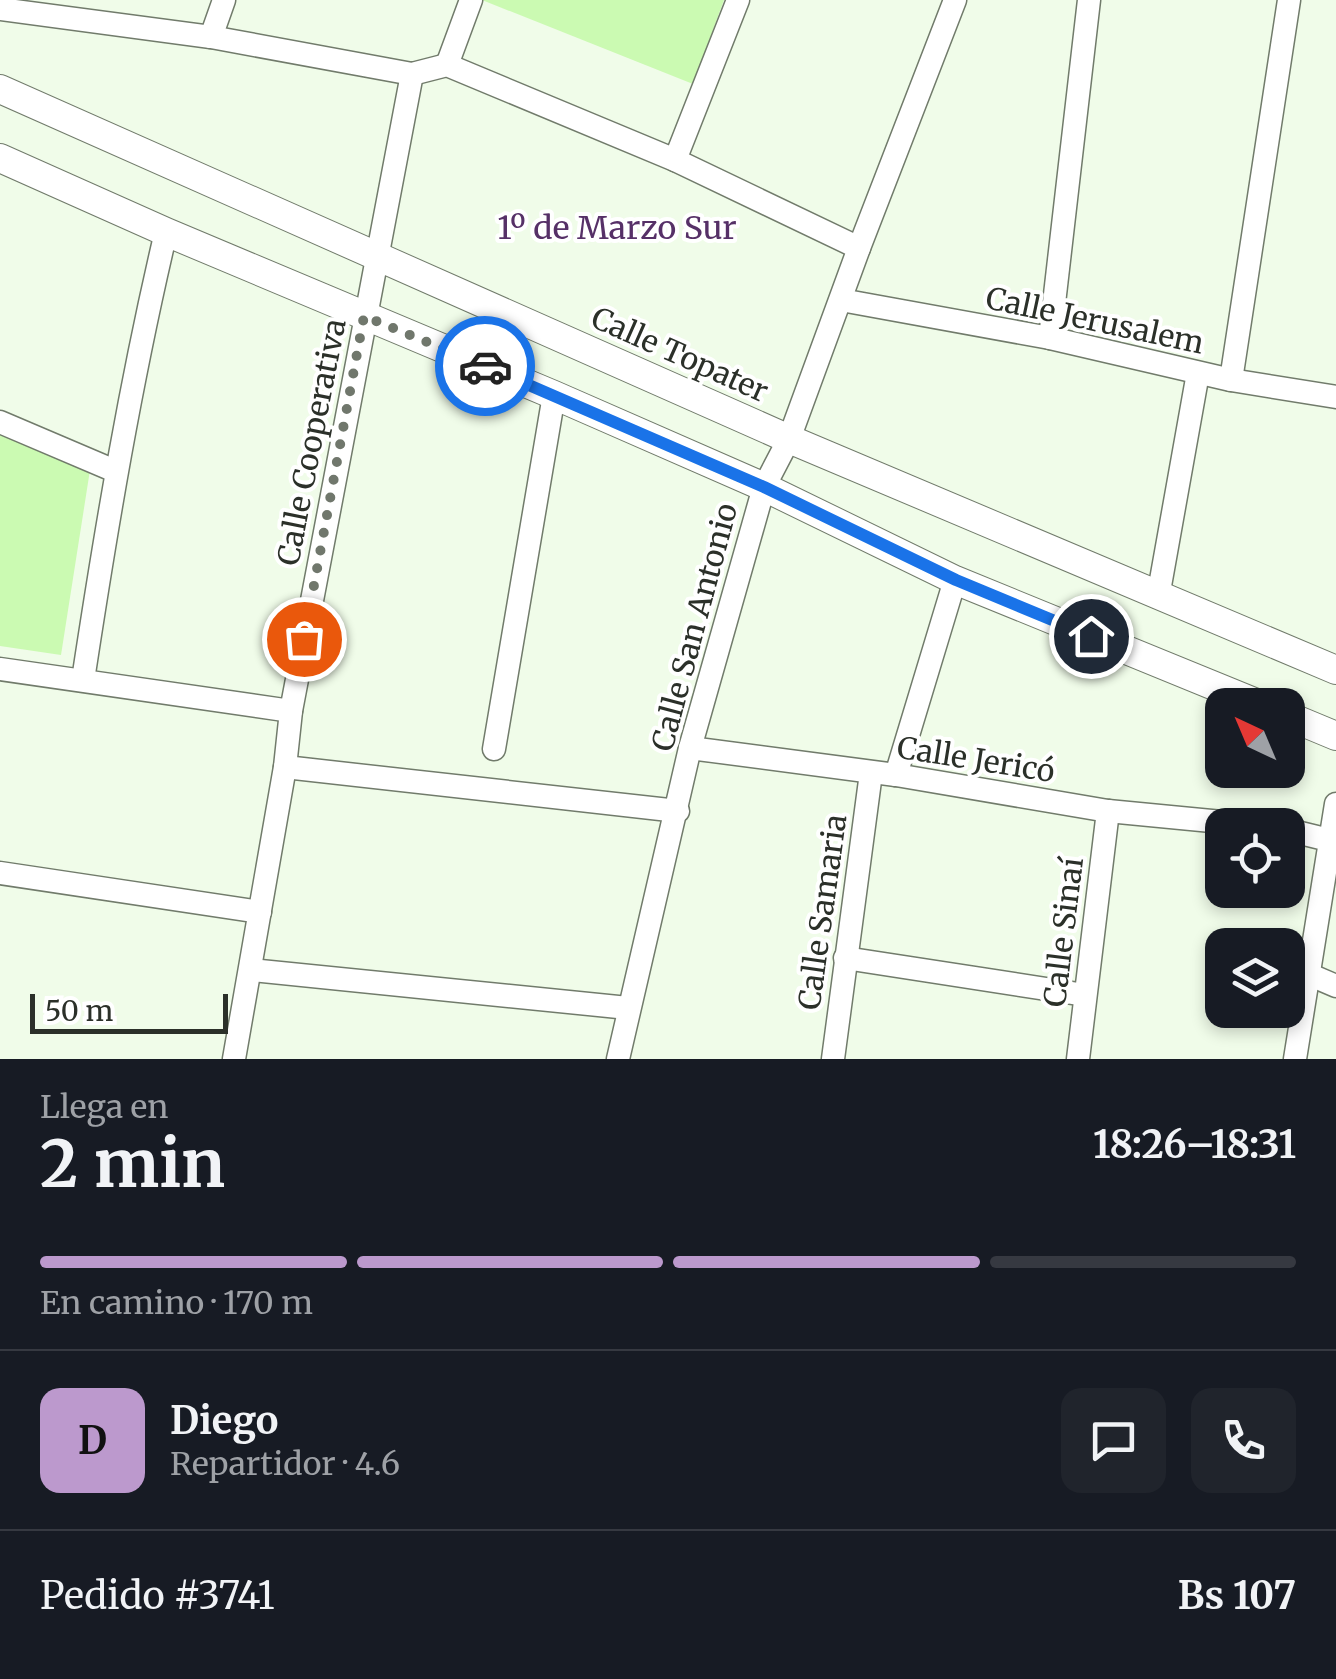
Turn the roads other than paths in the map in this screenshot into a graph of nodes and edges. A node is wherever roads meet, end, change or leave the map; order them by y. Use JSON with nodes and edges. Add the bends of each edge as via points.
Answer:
{"nodes":[{"id":1,"x":224,"y":0,"type":"edge"},
{"id":2,"x":470,"y":0,"type":"edge"},
{"id":3,"x":738,"y":0,"type":"edge"},
{"id":4,"x":955,"y":0,"type":"edge"},
{"id":5,"x":1089,"y":0,"type":"edge"},
{"id":6,"x":1290,"y":0,"type":"edge"},
{"id":7,"x":0,"y":10,"type":"edge"},
{"id":8,"x":211,"y":37,"type":"junction"},
{"id":9,"x":447,"y":65,"type":"junction"},
{"id":10,"x":412,"y":74,"type":"junction"},
{"id":11,"x":0,"y":89,"type":"edge"},
{"id":12,"x":0,"y":158,"type":"edge"},
{"id":13,"x":675,"y":160,"type":"junction"},
{"id":14,"x":166,"y":232,"type":"junction"},
{"id":15,"x":858,"y":248,"type":"junction"},
{"id":16,"x":379,"y":255,"type":"junction"},
{"id":17,"x":840,"y":300,"type":"junction"},
{"id":18,"x":364,"y":316,"type":"junction"},
{"id":19,"x":1050,"y":338,"type":"junction"},
{"id":20,"x":1198,"y":373,"type":"junction"},
{"id":21,"x":1231,"y":380,"type":"junction"},
{"id":22,"x":554,"y":394,"type":"junction"},
{"id":23,"x":1336,"y":398,"type":"edge"},
{"id":24,"x":0,"y":422,"type":"edge"},
{"id":25,"x":789,"y":439,"type":"junction"},
{"id":26,"x":116,"y":471,"type":"junction"},
{"id":27,"x":764,"y":487,"type":"junction"},
{"id":28,"x":956,"y":580,"type":"junction"},
{"id":29,"x":1158,"y":597,"type":"junction"},
{"id":30,"x":0,"y":669,"type":"edge"},
{"id":31,"x":1336,"y":670,"type":"edge"},
{"id":32,"x":83,"y":680,"type":"junction"},
{"id":33,"x":1220,"y":688,"type":"edge"},
{"id":34,"x":291,"y":711,"type":"junction"},
{"id":35,"x":1305,"y":723,"type":"edge"},
{"id":36,"x":1336,"y":736,"type":"edge"},
{"id":37,"x":690,"y":748,"type":"junction"},
{"id":38,"x":494,"y":749,"type":"dead end"},
{"id":39,"x":285,"y":767,"type":"junction"},
{"id":40,"x":871,"y":773,"type":"junction"},
{"id":41,"x":896,"y":775,"type":"junction"},
{"id":42,"x":1336,"y":804,"type":"edge"},
{"id":43,"x":678,"y":810,"type":"junction"},
{"id":44,"x":1108,"y":812,"type":"junction"},
{"id":45,"x":1205,"y":821,"type":"edge"},
{"id":46,"x":1305,"y":834,"type":"edge"},
{"id":47,"x":1329,"y":840,"type":"junction"},
{"id":48,"x":0,"y":873,"type":"edge"},
{"id":49,"x":260,"y":912,"type":"junction"},
{"id":50,"x":845,"y":958,"type":"junction"},
{"id":51,"x":252,"y":970,"type":"junction"},
{"id":52,"x":1308,"y":974,"type":"junction"},
{"id":53,"x":1336,"y":986,"type":"edge"},
{"id":54,"x":1085,"y":995,"type":"junction"},
{"id":55,"x":628,"y":1008,"type":"junction"},
{"id":56,"x":234,"y":1059,"type":"edge"},
{"id":57,"x":618,"y":1059,"type":"edge"},
{"id":58,"x":833,"y":1059,"type":"edge"},
{"id":59,"x":1078,"y":1059,"type":"edge"},
{"id":60,"x":1295,"y":1059,"type":"edge"}],
"edges":[{"from":1,"to":8,"type":"street"},
{"from":2,"to":9,"type":"street"},
{"from":3,"to":13,"type":"street"},
{"from":4,"to":15,"type":"street","name":"Calle San Antonio"},
{"from":5,"to":19,"type":"street"},
{"from":6,"to":21,"type":"street"},
{"from":7,"to":8,"type":"street"},
{"from":8,"to":10,"type":"street"},
{"from":9,"to":10,"type":"street"},
{"from":9,"to":13,"type":"street"},
{"from":10,"to":16,"type":"street","name":"Calle Cooperativa"},
{"from":11,"to":16,"type":"street","name":"Calle Topater"},
{"from":12,"to":14,"type":"street"},
{"from":13,"to":15,"type":"street"},
{"from":14,"to":18,"type":"street"},
{"from":14,"to":26,"type":"street"},
{"from":15,"to":17,"type":"street","name":"Calle San Antonio"},
{"from":16,"to":18,"type":"street","name":"Calle Cooperativa"},
{"from":16,"to":25,"type":"street","name":"Calle Topater"},
{"from":17,"to":19,"type":"street","name":"Calle Jerusalem"},
{"from":17,"to":25,"type":"street","name":"Calle San Antonio"},
{"from":18,"to":22,"type":"street"},
{"from":18,"to":34,"type":"street","name":"Calle Cooperativa"},
{"from":19,"to":20,"type":"street","name":"Calle Jerusalem"},
{"from":20,"to":21,"type":"street","name":"Calle Jerusalem"},
{"from":20,"to":29,"type":"street"},
{"from":21,"to":23,"type":"street","name":"Calle Jerusalem"},
{"from":22,"to":27,"type":"street"},
{"from":22,"to":38,"type":"street"},
{"from":24,"to":26,"type":"street"},
{"from":25,"to":27,"type":"street","name":"Calle San Antonio"},
{"from":25,"to":29,"type":"street","name":"Calle Topater"},
{"from":26,"to":32,"type":"street"},
{"from":27,"to":28,"type":"street"},
{"from":27,"to":37,"type":"street","name":"Calle San Antonio"},
{"from":28,"to":33,"type":"street"},
{"from":28,"to":41,"type":"street"},
{"from":29,"to":31,"type":"street","name":"Calle Topater"},
{"from":30,"to":32,"type":"street"},
{"from":32,"to":34,"type":"street"},
{"from":34,"to":39,"type":"street","name":"Calle Cooperativa"},
{"from":35,"to":36,"type":"street"},
{"from":37,"to":40,"type":"street","name":"Calle Jericó"},
{"from":37,"to":43,"type":"street","name":"Calle San Antonio"},
{"from":39,"to":43,"type":"street"},
{"from":39,"to":49,"type":"street","name":"Calle Cooperativa"},
{"from":40,"to":41,"type":"street","name":"Calle Jericó"},
{"from":40,"to":50,"type":"street","name":"Calle Samaria"},
{"from":41,"to":44,"type":"street","name":"Calle Jericó"},
{"from":42,"to":47,"type":"street"},
{"from":43,"to":55,"type":"street","name":"Calle San Antonio"},
{"from":44,"to":45,"type":"street","name":"Calle Jericó"},
{"from":44,"to":54,"type":"street","name":"Calle Sinaí"},
{"from":46,"to":47,"type":"street"},
{"from":47,"to":52,"type":"street"},
{"from":48,"to":49,"type":"street"},
{"from":49,"to":51,"type":"street","name":"Calle Cooperativa"},
{"from":50,"to":54,"type":"street"},
{"from":50,"to":58,"type":"street","name":"Calle Samaria"},
{"from":51,"to":55,"type":"street"},
{"from":51,"to":56,"type":"street","name":"Calle Cooperativa"},
{"from":52,"to":53,"type":"street"},
{"from":52,"to":60,"type":"street"},
{"from":54,"to":59,"type":"street","name":"Calle Sinaí"},
{"from":55,"to":57,"type":"street","name":"Calle San Antonio"}]}
